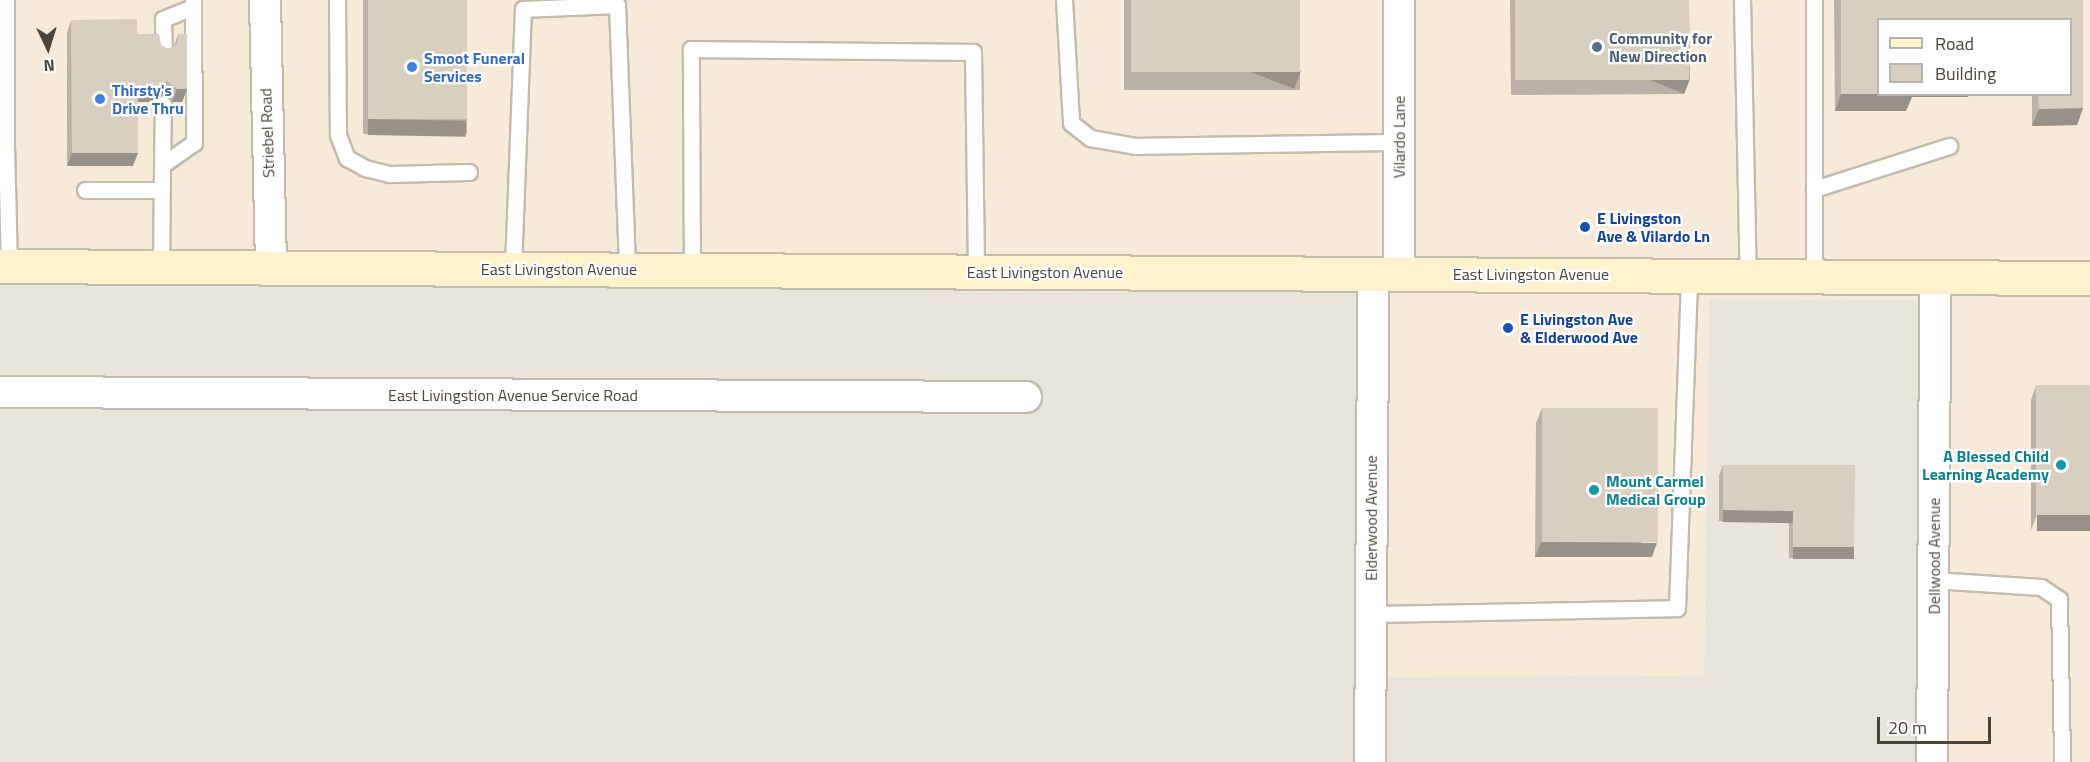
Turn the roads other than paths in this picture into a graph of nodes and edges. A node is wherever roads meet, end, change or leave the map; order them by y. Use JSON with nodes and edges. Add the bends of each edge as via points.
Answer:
{"nodes":[{"id":1,"x":6,"y":0,"type":"edge"},
{"id":2,"x":265,"y":0,"type":"edge"},
{"id":3,"x":337,"y":0,"type":"edge"},
{"id":4,"x":1064,"y":0,"type":"edge"},
{"id":5,"x":1398,"y":0,"type":"edge"},
{"id":6,"x":1742,"y":0,"type":"edge"},
{"id":7,"x":1814,"y":0,"type":"edge"},
{"id":8,"x":193,"y":4,"type":"edge"},
{"id":9,"x":164,"y":52,"type":"edge"},
{"id":10,"x":163,"y":104,"type":"edge"},
{"id":11,"x":1399,"y":142,"type":"junction"},
{"id":12,"x":3,"y":145,"type":"edge"},
{"id":13,"x":1949,"y":146,"type":"dead end"},
{"id":14,"x":162,"y":165,"type":"junction"},
{"id":15,"x":469,"y":172,"type":"dead end"},
{"id":16,"x":161,"y":189,"type":"junction"},
{"id":17,"x":1814,"y":189,"type":"junction"},
{"id":18,"x":85,"y":190,"type":"dead end"},
{"id":19,"x":4,"y":266,"type":"edge"},
{"id":20,"x":161,"y":266,"type":"junction"},
{"id":21,"x":271,"y":267,"type":"junction"},
{"id":22,"x":513,"y":268,"type":"junction"},
{"id":23,"x":627,"y":269,"type":"junction"},
{"id":24,"x":692,"y":270,"type":"junction"},
{"id":25,"x":976,"y":271,"type":"junction"},
{"id":26,"x":1386,"y":274,"type":"junction"},
{"id":27,"x":1689,"y":275,"type":"junction"},
{"id":28,"x":1748,"y":276,"type":"junction"},
{"id":29,"x":1814,"y":276,"type":"junction"},
{"id":30,"x":1935,"y":277,"type":"junction"},
{"id":31,"x":2090,"y":278,"type":"edge"},
{"id":32,"x":0,"y":392,"type":"edge"},
{"id":33,"x":1026,"y":397,"type":"dead end"},
{"id":34,"x":1933,"y":580,"type":"junction"},
{"id":35,"x":1371,"y":614,"type":"junction"},
{"id":36,"x":1370,"y":762,"type":"edge"},
{"id":37,"x":1932,"y":762,"type":"edge"},
{"id":38,"x":2062,"y":762,"type":"edge"}],
"edges":[{"from":1,"to":12,"type":"lane"},
{"from":2,"to":21,"type":"street","name":"Striebel Road"},
{"from":3,"to":15,"type":"lane","via":[[338,135],[347,158],[364,168],[389,174]]},
{"from":4,"to":11,"type":"lane","via":[[1071,123],[1090,138],[1136,146]]},
{"from":5,"to":11,"type":"street","name":"Vilardo Lane"},
{"from":6,"to":28,"type":"lane"},
{"from":7,"to":17,"type":"lane"},
{"from":8,"to":9,"type":"lane","via":[[163,20]]},
{"from":8,"to":14,"type":"lane","via":[[194,143]]},
{"from":10,"to":14,"type":"lane"},
{"from":11,"to":26,"type":"street","name":"Vilardo Lane"},
{"from":12,"to":19,"type":"lane"},
{"from":13,"to":17,"type":"lane"},
{"from":14,"to":16,"type":"lane"},
{"from":16,"to":18,"type":"lane"},
{"from":16,"to":20,"type":"lane"},
{"from":17,"to":29,"type":"lane"},
{"from":19,"to":20,"type":"main road","name":"East Livingston Avenue"},
{"from":20,"to":21,"type":"main road","name":"East Livingston Avenue"},
{"from":21,"to":22,"type":"main road","name":"East Livingston Avenue"},
{"from":22,"to":23,"type":"main road","name":"East Livingston Avenue"},
{"from":22,"to":23,"type":"lane","via":[[523,9],[618,5]]},
{"from":23,"to":24,"type":"main road","name":"East Livingston Avenue"},
{"from":24,"to":25,"type":"main road","name":"East Livingston Avenue"},
{"from":24,"to":25,"type":"lane","via":[[691,49],[973,52]]},
{"from":25,"to":26,"type":"main road","name":"East Livingston Avenue"},
{"from":26,"to":27,"type":"main road","name":"East Livingston Avenue"},
{"from":26,"to":35,"type":"street","name":"Elderwood Avenue"},
{"from":27,"to":28,"type":"main road","name":"East Livingston Avenue"},
{"from":27,"to":35,"type":"lane","via":[[1677,608]]},
{"from":28,"to":29,"type":"main road","name":"East Livingston Avenue"},
{"from":29,"to":30,"type":"main road","name":"East Livingston Avenue"},
{"from":30,"to":31,"type":"main road","name":"East Livingston Avenue"},
{"from":30,"to":34,"type":"street","name":"Dellwood Avenue"},
{"from":32,"to":33,"type":"street","name":"East Livingstion Avenue Service Road"},
{"from":34,"to":37,"type":"street","name":"Dellwood Avenue"},
{"from":34,"to":38,"type":"lane","via":[[2041,587],[2059,599]]},
{"from":35,"to":36,"type":"street","name":"Elderwood Avenue"}]}
